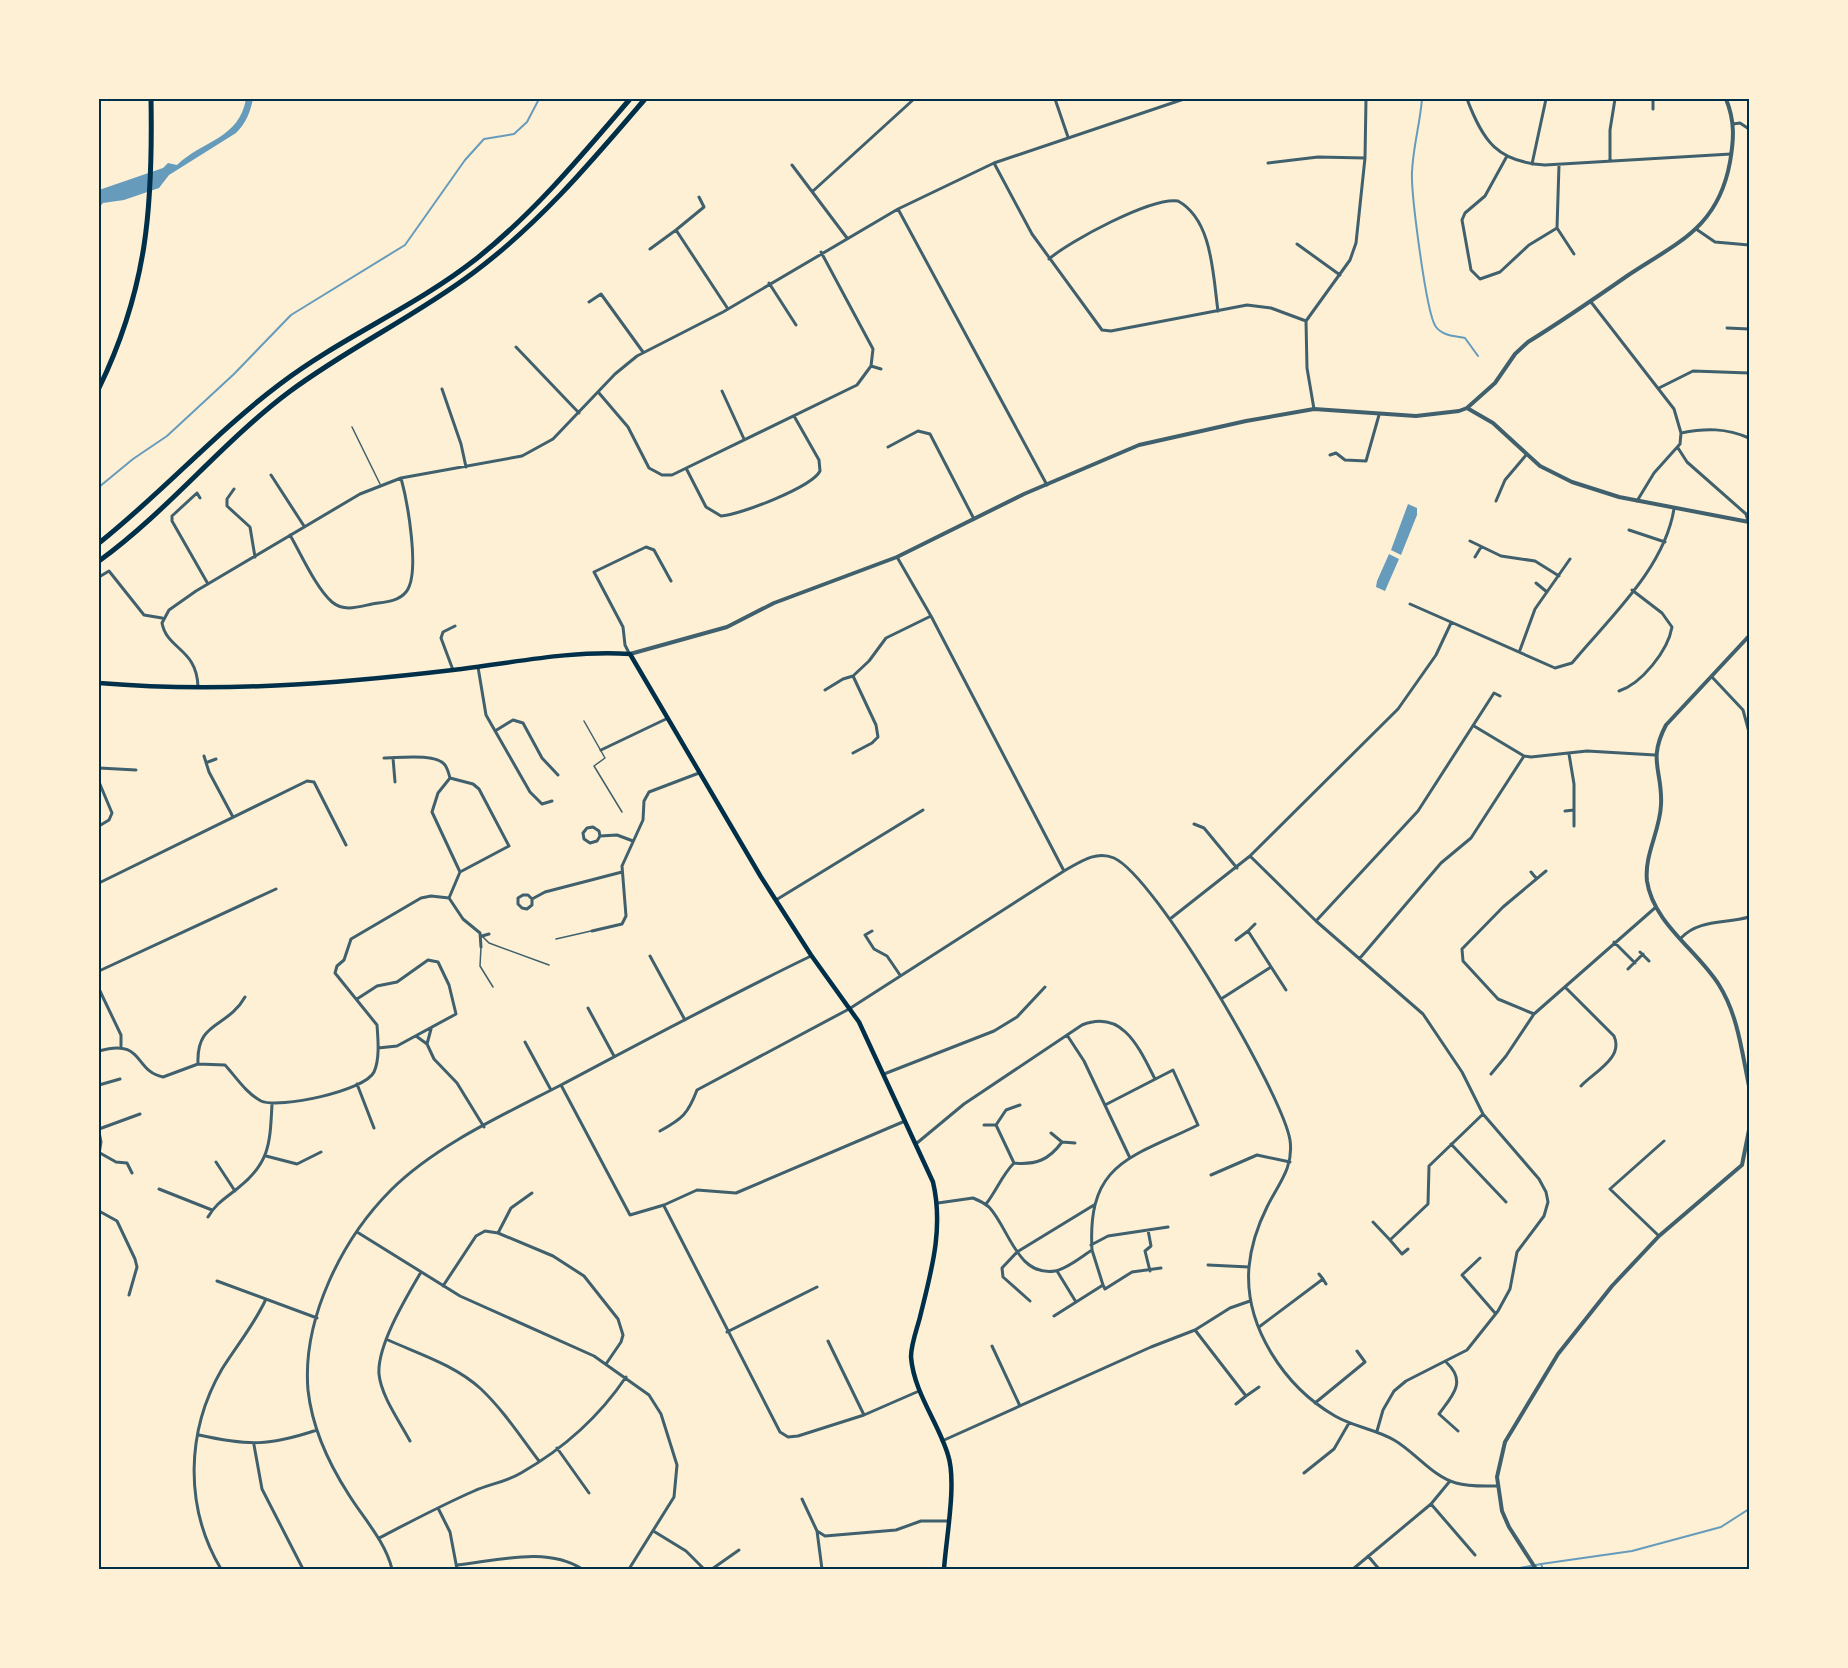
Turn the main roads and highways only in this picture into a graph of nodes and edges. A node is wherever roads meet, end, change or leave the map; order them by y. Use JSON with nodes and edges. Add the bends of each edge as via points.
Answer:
{"nodes":[{"id":1,"x":151,"y":99,"type":"edge"},
{"id":2,"x":630,"y":99,"type":"edge"},
{"id":3,"x":645,"y":99,"type":"edge"},
{"id":4,"x":99,"y":388,"type":"edge"},
{"id":5,"x":99,"y":543,"type":"edge"},
{"id":6,"x":99,"y":561,"type":"edge"},
{"id":7,"x":99,"y":683,"type":"edge"},
{"id":8,"x":944,"y":1569,"type":"edge"}],
"edges":[{"from":1,"to":4,"type":"main road","via":[[152,153],[145,250],[128,319]]},
{"from":2,"to":5,"type":"main road","via":[[540,201],[475,260],[283,381]]},
{"from":3,"to":6,"type":"main road","via":[[574,183],[511,244],[432,303],[352,349],[289,392],[151,520]]},
{"from":7,"to":8,"type":"main road","via":[[198,689],[307,684],[592,653],[630,654],[776,900],[849,1009],[907,1120],[933,1182],[938,1203],[935,1256],[912,1350],[919,1391],[949,1456]]}]}
